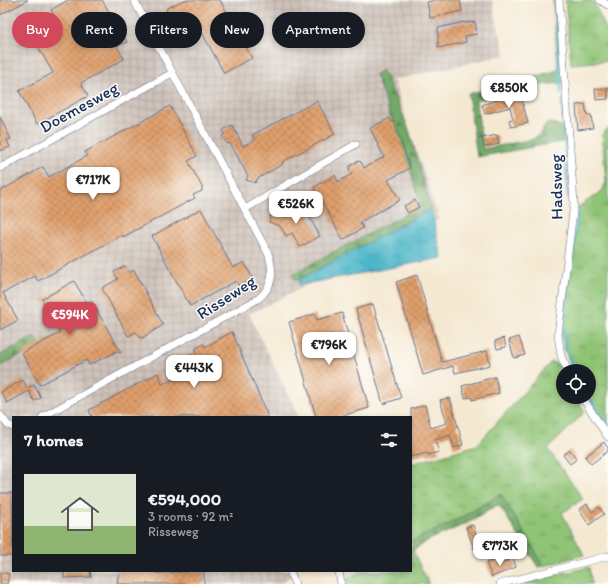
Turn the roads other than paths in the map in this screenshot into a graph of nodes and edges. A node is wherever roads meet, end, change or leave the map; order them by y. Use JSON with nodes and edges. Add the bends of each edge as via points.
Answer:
{"nodes":[{"id":1,"x":134,"y":0,"type":"edge"},
{"id":2,"x":559,"y":0,"type":"edge"},
{"id":3,"x":600,"y":0,"type":"edge"},
{"id":4,"x":608,"y":5,"type":"edge"},
{"id":5,"x":172,"y":73,"type":"junction"},
{"id":6,"x":356,"y":144,"type":"dead end"},
{"id":7,"x":0,"y":168,"type":"edge"},
{"id":8,"x":245,"y":209,"type":"junction"},
{"id":9,"x":565,"y":364,"type":"edge"},
{"id":10,"x":587,"y":404,"type":"edge"},
{"id":11,"x":0,"y":415,"type":"edge"},
{"id":12,"x":44,"y":416,"type":"edge"},
{"id":13,"x":12,"y":427,"type":"edge"},
{"id":14,"x":608,"y":437,"type":"edge"},
{"id":15,"x":608,"y":556,"type":"edge"},
{"id":16,"x":290,"y":572,"type":"edge"},
{"id":17,"x":338,"y":572,"type":"edge"},
{"id":18,"x":295,"y":584,"type":"edge"},
{"id":19,"x":341,"y":584,"type":"edge"},
{"id":20,"x":500,"y":584,"type":"edge"}],
"edges":[{"from":1,"to":5,"type":"street","name":"Risseweg"},
{"from":2,"to":9,"type":"street","name":"Hadsweg","via":[[574,203],[558,334]]},
{"from":3,"to":4,"type":"street"},
{"from":5,"to":7,"type":"street","name":"Doemesweg"},
{"from":5,"to":8,"type":"street","name":"Risseweg"},
{"from":6,"to":8,"type":"street"},
{"from":8,"to":12,"type":"street","name":"Risseweg","via":[[272,265],[272,280],[266,292],[200,332]]},
{"from":10,"to":14,"type":"street"},
{"from":11,"to":13,"type":"street"},
{"from":15,"to":20,"type":"street"},
{"from":16,"to":18,"type":"street"},
{"from":17,"to":19,"type":"street"}]}
